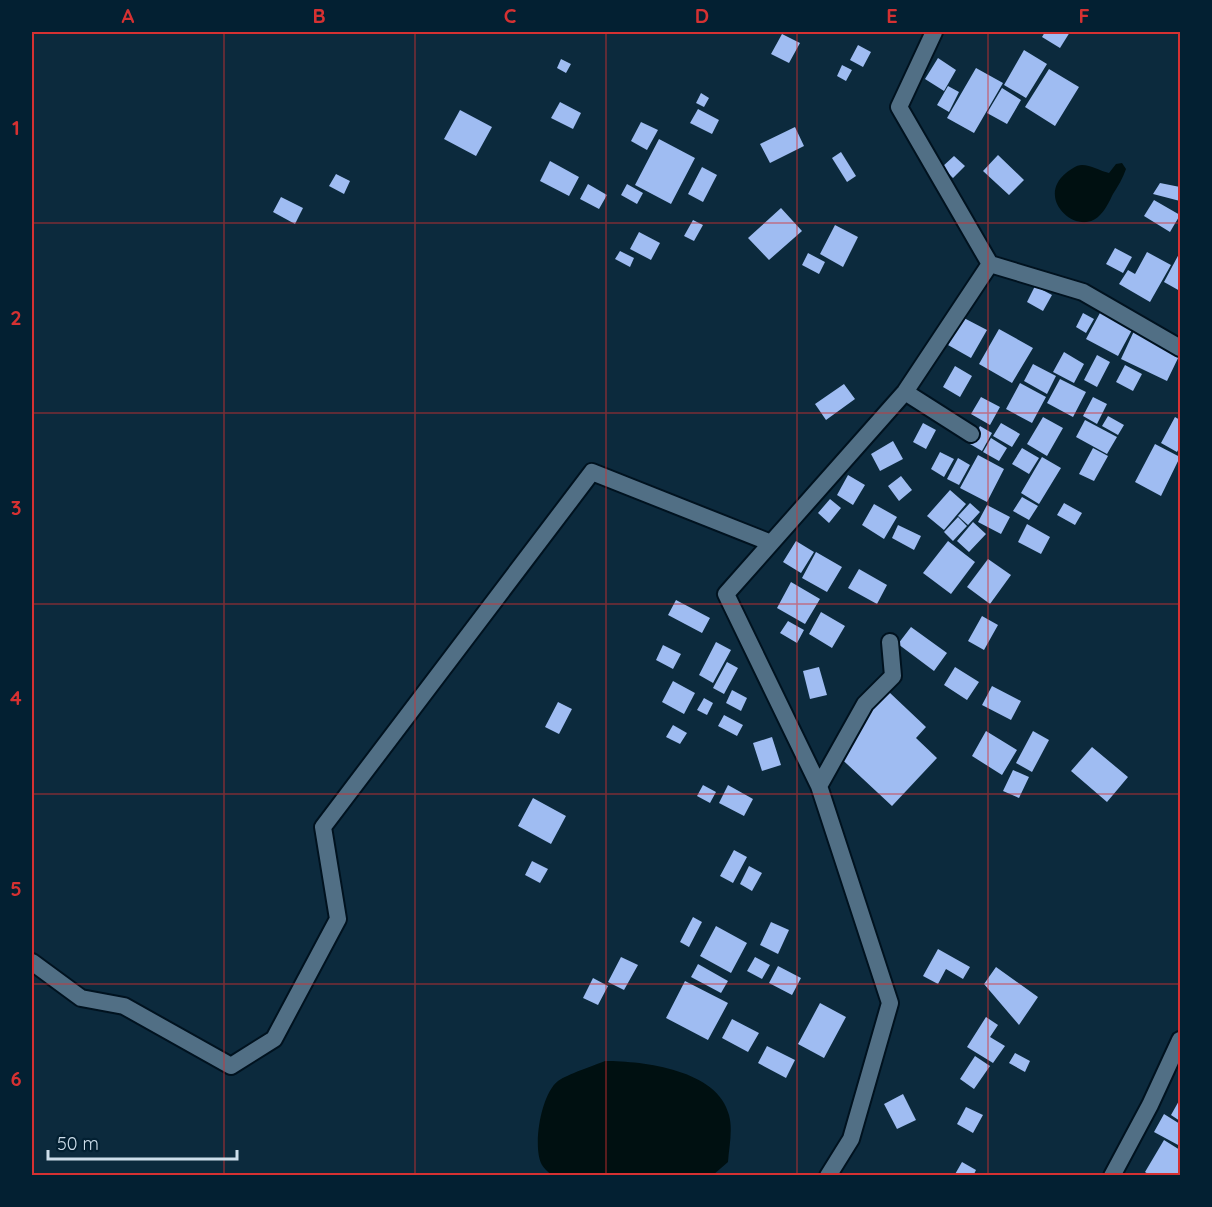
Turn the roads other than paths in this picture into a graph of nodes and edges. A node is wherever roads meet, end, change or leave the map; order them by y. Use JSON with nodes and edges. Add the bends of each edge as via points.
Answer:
{"nodes":[{"id":1,"x":934,"y":32,"type":"edge"},
{"id":2,"x":990,"y":264,"type":"junction"},
{"id":3,"x":1180,"y":348,"type":"edge"},
{"id":4,"x":906,"y":392,"type":"junction"},
{"id":5,"x":971,"y":435,"type":"dead end"},
{"id":6,"x":771,"y":543,"type":"junction"},
{"id":7,"x":890,"y":642,"type":"dead end"},
{"id":8,"x":819,"y":786,"type":"junction"},
{"id":9,"x":32,"y":962,"type":"edge"},
{"id":10,"x":1180,"y":1040,"type":"edge"},
{"id":11,"x":828,"y":1176,"type":"edge"},
{"id":12,"x":1112,"y":1176,"type":"edge"}],
"edges":[{"from":1,"to":2,"type":"street","via":[[899,107]]},
{"from":2,"to":3,"type":"street","via":[[1083,292]]},
{"from":2,"to":4,"type":"street"},
{"from":4,"to":5,"type":"street"},
{"from":4,"to":6,"type":"street"},
{"from":6,"to":8,"type":"street","via":[[726,594]]},
{"from":6,"to":9,"type":"street","via":[[592,472],[323,827],[338,919],[274,1039],[231,1066],[124,1006],[81,998]]},
{"from":7,"to":8,"type":"street","via":[[893,676],[865,704]]},
{"from":8,"to":11,"type":"street","via":[[890,1003],[851,1139]]},
{"from":10,"to":12,"type":"street"}]}
